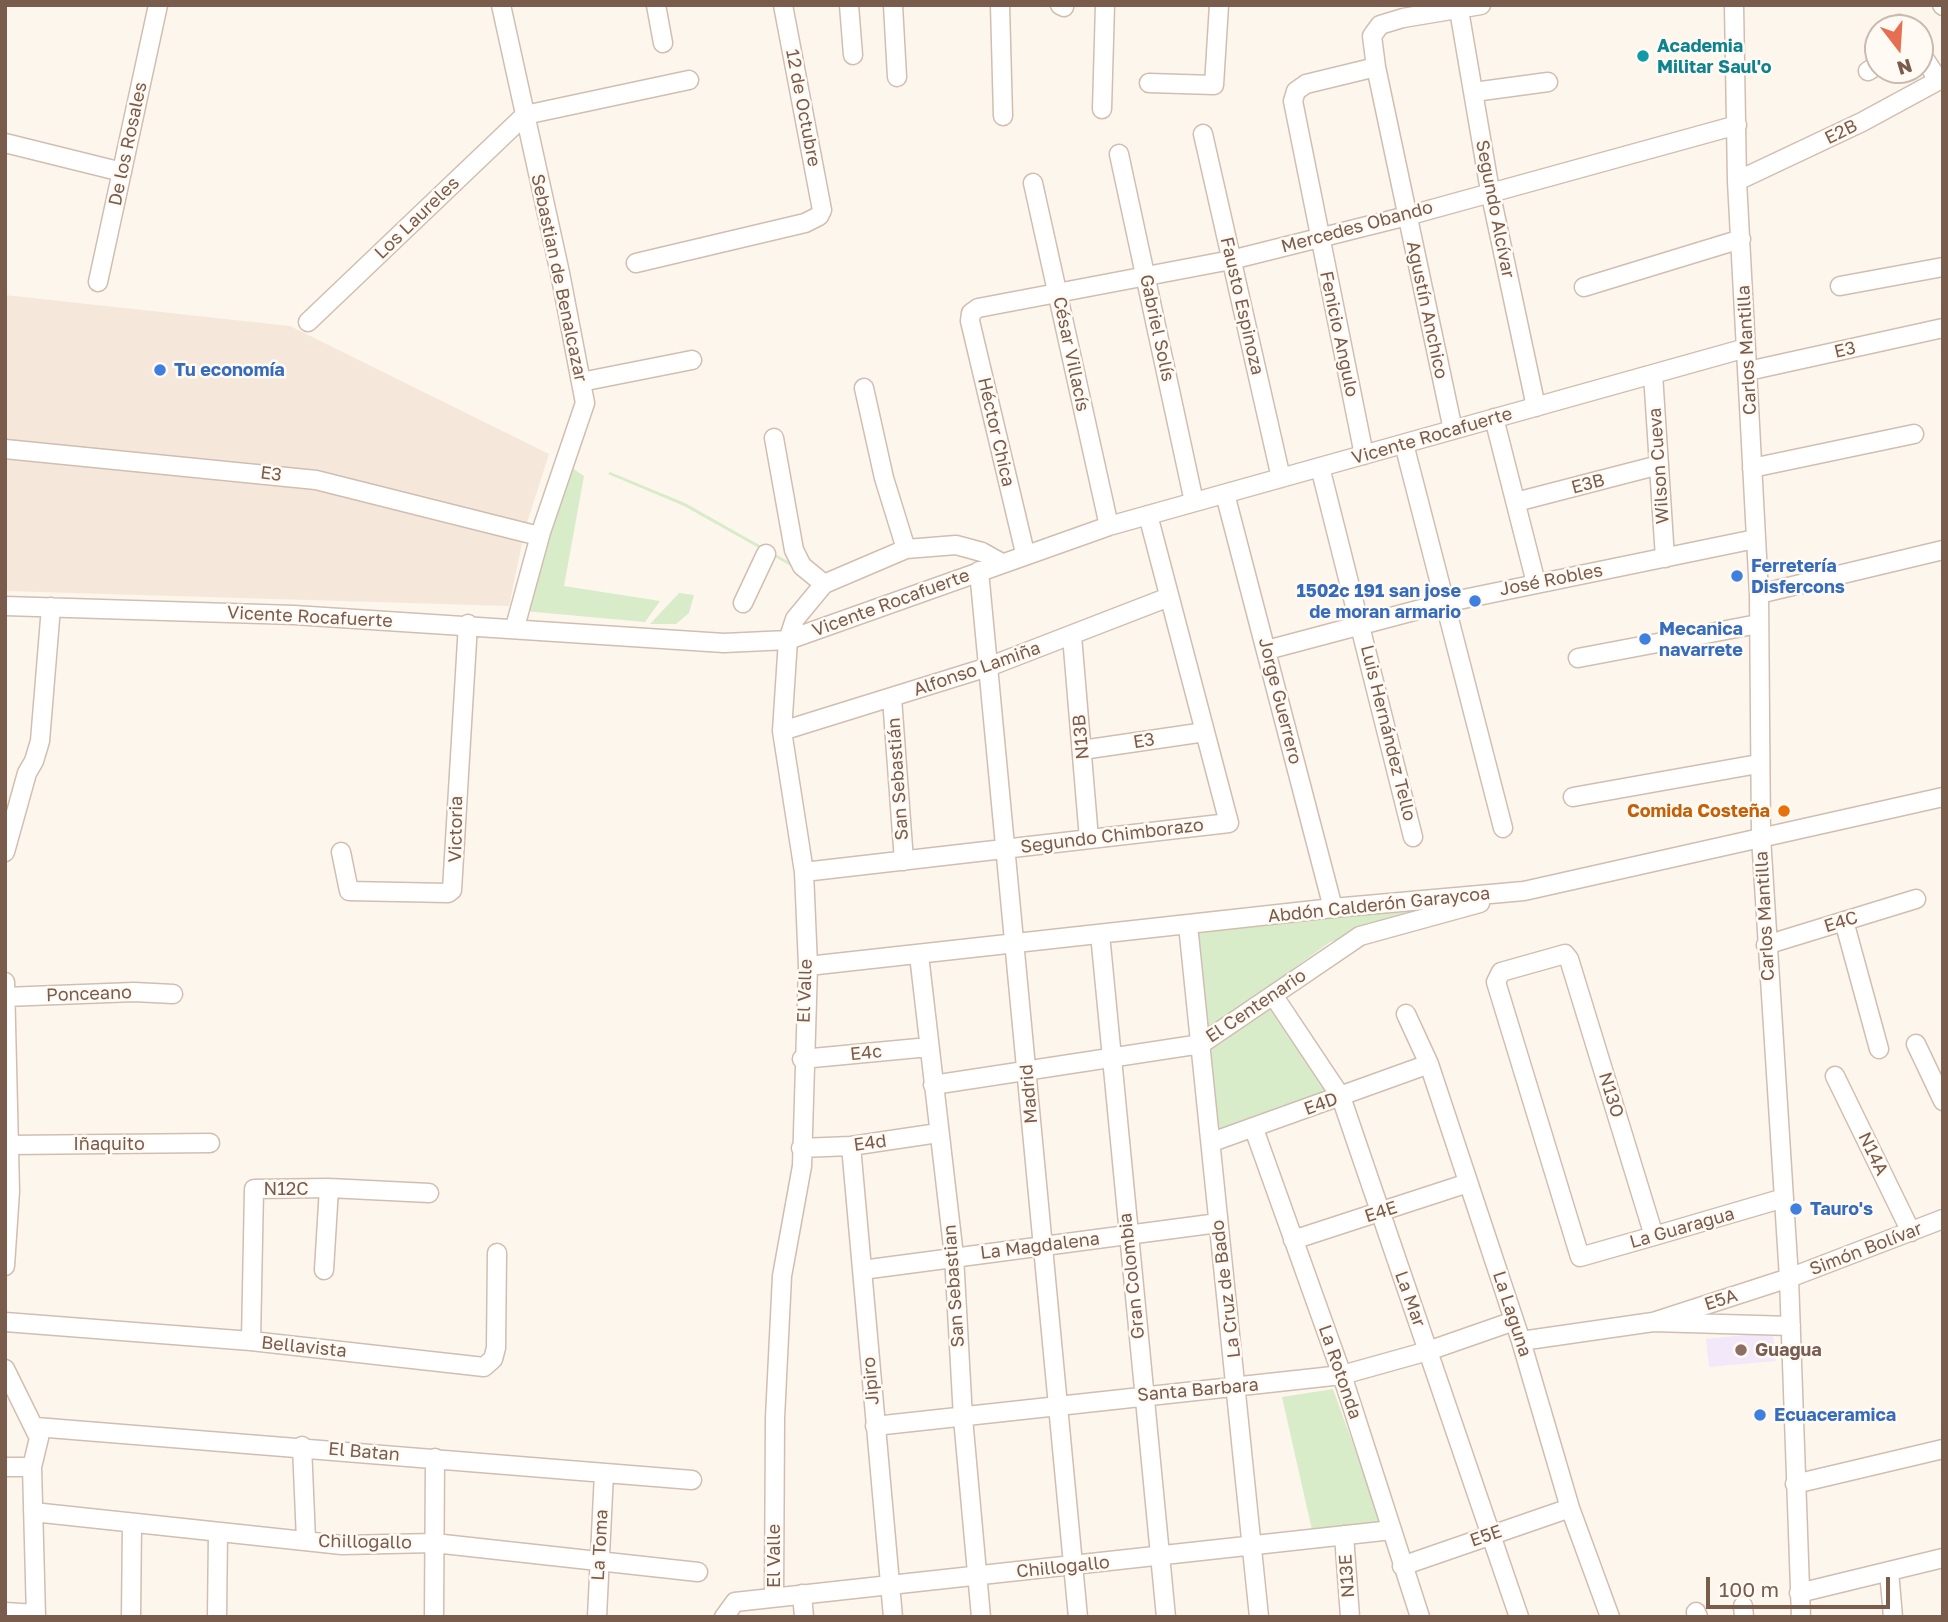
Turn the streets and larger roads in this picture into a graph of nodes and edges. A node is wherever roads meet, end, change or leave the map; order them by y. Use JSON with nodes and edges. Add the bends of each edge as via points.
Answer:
{"nodes":[{"id":1,"x":158,"y":5,"type":"edge"},
{"id":2,"x":500,"y":5,"type":"edge"},
{"id":3,"x":656,"y":5,"type":"edge"},
{"id":4,"x":783,"y":5,"type":"edge"},
{"id":5,"x":849,"y":5,"type":"edge"},
{"id":6,"x":893,"y":5,"type":"edge"},
{"id":7,"x":1000,"y":5,"type":"edge"},
{"id":8,"x":1105,"y":5,"type":"edge"},
{"id":9,"x":1219,"y":5,"type":"edge"},
{"id":10,"x":1481,"y":5,"type":"edge"},
{"id":11,"x":1734,"y":5,"type":"edge"},
{"id":12,"x":1459,"y":10,"type":"junction"},
{"id":13,"x":663,"y":43,"type":"dead end"},
{"id":14,"x":853,"y":55,"type":"dead end"},
{"id":15,"x":1376,"y":67,"type":"junction"},
{"id":16,"x":897,"y":77,"type":"dead end"},
{"id":17,"x":1941,"y":79,"type":"edge"},
{"id":18,"x":689,"y":80,"type":"dead end"},
{"id":19,"x":1548,"y":82,"type":"dead end"},
{"id":20,"x":1149,"y":83,"type":"dead end"},
{"id":21,"x":1474,"y":92,"type":"junction"},
{"id":22,"x":1102,"y":109,"type":"dead end"},
{"id":23,"x":525,"y":115,"type":"junction"},
{"id":24,"x":1003,"y":116,"type":"dead end"},
{"id":25,"x":1737,"y":125,"type":"junction"},
{"id":26,"x":1203,"y":134,"type":"dead end"},
{"id":27,"x":5,"y":143,"type":"edge"},
{"id":28,"x":1119,"y":154,"type":"dead end"},
{"id":29,"x":122,"y":172,"type":"junction"},
{"id":30,"x":1737,"y":181,"type":"junction"},
{"id":31,"x":1033,"y":183,"type":"dead end"},
{"id":32,"x":1490,"y":191,"type":"junction"},
{"id":33,"x":1406,"y":216,"type":"junction"},
{"id":34,"x":1319,"y":238,"type":"junction"},
{"id":35,"x":1741,"y":239,"type":"junction"},
{"id":36,"x":1231,"y":260,"type":"junction"},
{"id":37,"x":636,"y":263,"type":"dead end"},
{"id":38,"x":1943,"y":267,"type":"edge"},
{"id":39,"x":1145,"y":276,"type":"junction"},
{"id":40,"x":98,"y":282,"type":"dead end"},
{"id":41,"x":1840,"y":286,"type":"dead end"},
{"id":42,"x":1584,"y":287,"type":"dead end"},
{"id":43,"x":1058,"y":292,"type":"junction"},
{"id":44,"x":974,"y":310,"type":"joint"},
{"id":45,"x":309,"y":322,"type":"dead end"},
{"id":46,"x":1943,"y":328,"type":"edge"},
{"id":47,"x":1746,"y":348,"type":"junction"},
{"id":48,"x":692,"y":360,"type":"dead end"},
{"id":49,"x":1748,"y":371,"type":"junction"},
{"id":50,"x":1654,"y":374,"type":"junction"},
{"id":51,"x":581,"y":382,"type":"junction"},
{"id":52,"x":864,"y":388,"type":"dead end"},
{"id":53,"x":1536,"y":407,"type":"junction"},
{"id":54,"x":1494,"y":418,"type":"junction"},
{"id":55,"x":1453,"y":430,"type":"junction"},
{"id":56,"x":1914,"y":434,"type":"dead end"},
{"id":57,"x":774,"y":438,"type":"dead end"},
{"id":58,"x":1404,"y":443,"type":"junction"},
{"id":59,"x":5,"y":449,"type":"edge"},
{"id":60,"x":1364,"y":455,"type":"junction"},
{"id":61,"x":1659,"y":465,"type":"junction"},
{"id":62,"x":1320,"y":467,"type":"junction"},
{"id":63,"x":1752,"y":468,"type":"junction"},
{"id":64,"x":1281,"y":478,"type":"junction"},
{"id":65,"x":1225,"y":494,"type":"junction"},
{"id":66,"x":1194,"y":502,"type":"junction"},
{"id":67,"x":1516,"y":502,"type":"junction"},
{"id":68,"x":1148,"y":515,"type":"junction"},
{"id":69,"x":1109,"y":526,"type":"junction"},
{"id":70,"x":531,"y":534,"type":"dead end"},
{"id":71,"x":1755,"y":539,"type":"junction"},
{"id":72,"x":906,"y":549,"type":"junction"},
{"id":73,"x":1943,"y":550,"type":"edge"},
{"id":74,"x":1025,"y":553,"type":"junction"},
{"id":75,"x":766,"y":554,"type":"dead end"},
{"id":76,"x":1665,"y":558,"type":"junction"},
{"id":77,"x":1000,"y":562,"type":"junction"},
{"id":78,"x":979,"y":571,"type":"junction"},
{"id":79,"x":1535,"y":583,"type":"junction"},
{"id":80,"x":824,"y":584,"type":"junction"},
{"id":81,"x":1759,"y":594,"type":"junction"},
{"id":82,"x":1169,"y":597,"type":"junction"},
{"id":83,"x":743,"y":603,"type":"dead end"},
{"id":84,"x":1444,"y":603,"type":"junction"},
{"id":85,"x":5,"y":606,"type":"edge"},
{"id":86,"x":51,"y":607,"type":"junction"},
{"id":87,"x":468,"y":624,"type":"junction"},
{"id":88,"x":1361,"y":624,"type":"junction"},
{"id":89,"x":1758,"y":624,"type":"junction"},
{"id":90,"x":515,"y":627,"type":"junction"},
{"id":91,"x":1072,"y":636,"type":"junction"},
{"id":92,"x":788,"y":640,"type":"junction"},
{"id":93,"x":1267,"y":650,"type":"junction"},
{"id":94,"x":1578,"y":658,"type":"dead end"},
{"id":95,"x":988,"y":667,"type":"junction"},
{"id":96,"x":892,"y":698,"type":"junction"},
{"id":97,"x":782,"y":732,"type":"junction"},
{"id":98,"x":1205,"y":732,"type":"junction"},
{"id":99,"x":1082,"y":750,"type":"junction"},
{"id":100,"x":1758,"y":764,"type":"junction"},
{"id":101,"x":1573,"y":797,"type":"dead end"},
{"id":102,"x":1943,"y":797,"type":"edge"},
{"id":103,"x":1503,"y":828,"type":"dead end"},
{"id":104,"x":1761,"y":836,"type":"junction"},
{"id":105,"x":1413,"y":837,"type":"dead end"},
{"id":106,"x":1089,"y":839,"type":"junction"},
{"id":107,"x":1005,"y":849,"type":"junction"},
{"id":108,"x":5,"y":852,"type":"edge"},
{"id":109,"x":341,"y":852,"type":"dead end"},
{"id":110,"x":904,"y":860,"type":"junction"},
{"id":111,"x":804,"y":872,"type":"junction"},
{"id":112,"x":1524,"y":891,"type":"junction"},
{"id":113,"x":1916,"y":898,"type":"dead end"},
{"id":114,"x":1333,"y":908,"type":"junction"},
{"id":115,"x":1844,"y":921,"type":"junction"},
{"id":116,"x":1188,"y":925,"type":"junction"},
{"id":117,"x":1100,"y":934,"type":"junction"},
{"id":118,"x":1766,"y":944,"type":"junction"},
{"id":119,"x":1015,"y":945,"type":"junction"},
{"id":120,"x":919,"y":955,"type":"junction"},
{"id":121,"x":808,"y":966,"type":"junction"},
{"id":122,"x":6,"y":992,"type":"edge"},
{"id":123,"x":173,"y":994,"type":"dead end"},
{"id":124,"x":1273,"y":995,"type":"junction"},
{"id":125,"x":1406,"y":1014,"type":"dead end"},
{"id":126,"x":1201,"y":1044,"type":"junction"},
{"id":127,"x":1916,"y":1044,"type":"dead end"},
{"id":128,"x":929,"y":1046,"type":"junction"},
{"id":129,"x":1879,"y":1049,"type":"dead end"},
{"id":130,"x":1110,"y":1058,"type":"junction"},
{"id":131,"x":802,"y":1059,"type":"junction"},
{"id":132,"x":1429,"y":1064,"type":"junction"},
{"id":133,"x":1026,"y":1069,"type":"junction"},
{"id":134,"x":1835,"y":1076,"type":"dead end"},
{"id":135,"x":933,"y":1085,"type":"junction"},
{"id":136,"x":1341,"y":1097,"type":"junction"},
{"id":137,"x":1943,"y":1101,"type":"edge"},
{"id":138,"x":1255,"y":1129,"type":"junction"},
{"id":139,"x":938,"y":1133,"type":"junction"},
{"id":140,"x":1212,"y":1142,"type":"junction"},
{"id":141,"x":210,"y":1143,"type":"dead end"},
{"id":142,"x":9,"y":1145,"type":"junction"},
{"id":143,"x":851,"y":1146,"type":"junction"},
{"id":144,"x":801,"y":1148,"type":"junction"},
{"id":145,"x":1468,"y":1183,"type":"junction"},
{"id":146,"x":329,"y":1188,"type":"junction"},
{"id":147,"x":429,"y":1194,"type":"dead end"},
{"id":148,"x":1784,"y":1198,"type":"junction"},
{"id":149,"x":1379,"y":1213,"type":"junction"},
{"id":150,"x":1943,"y":1219,"type":"edge"},
{"id":151,"x":1218,"y":1223,"type":"junction"},
{"id":152,"x":1911,"y":1232,"type":"junction"},
{"id":153,"x":1128,"y":1236,"type":"junction"},
{"id":154,"x":1654,"y":1236,"type":"junction"},
{"id":155,"x":1293,"y":1240,"type":"junction"},
{"id":156,"x":1043,"y":1247,"type":"junction"},
{"id":157,"x":497,"y":1253,"type":"dead end"},
{"id":158,"x":954,"y":1256,"type":"junction"},
{"id":159,"x":1580,"y":1257,"type":"joint"},
{"id":160,"x":5,"y":1266,"type":"edge"},
{"id":161,"x":324,"y":1270,"type":"dead end"},
{"id":162,"x":862,"y":1270,"type":"junction"},
{"id":163,"x":1789,"y":1278,"type":"junction"},
{"id":164,"x":1514,"y":1321,"type":"junction"},
{"id":165,"x":5,"y":1322,"type":"edge"},
{"id":166,"x":1653,"y":1322,"type":"junction"},
{"id":167,"x":1791,"y":1326,"type":"junction"},
{"id":168,"x":251,"y":1341,"type":"junction"},
{"id":169,"x":1521,"y":1341,"type":"junction"},
{"id":170,"x":1429,"y":1351,"type":"junction"},
{"id":171,"x":5,"y":1369,"type":"edge"},
{"id":172,"x":1342,"y":1375,"type":"junction"},
{"id":173,"x":1237,"y":1388,"type":"junction"},
{"id":174,"x":1144,"y":1395,"type":"junction"},
{"id":175,"x":1058,"y":1404,"type":"junction"},
{"id":176,"x":963,"y":1418,"type":"junction"},
{"id":177,"x":875,"y":1426,"type":"junction"},
{"id":178,"x":36,"y":1427,"type":"junction"},
{"id":179,"x":302,"y":1446,"type":"junction"},
{"id":180,"x":1943,"y":1449,"type":"edge"},
{"id":181,"x":435,"y":1458,"type":"junction"},
{"id":182,"x":5,"y":1467,"type":"edge"},
{"id":183,"x":32,"y":1467,"type":"junction"},
{"id":184,"x":604,"y":1473,"type":"junction"},
{"id":185,"x":692,"y":1480,"type":"dead end"},
{"id":186,"x":1795,"y":1484,"type":"junction"},
{"id":187,"x":1570,"y":1508,"type":"junction"},
{"id":188,"x":33,"y":1512,"type":"junction"},
{"id":189,"x":132,"y":1522,"type":"junction"},
{"id":190,"x":1392,"y":1530,"type":"junction"},
{"id":191,"x":218,"y":1531,"type":"junction"},
{"id":192,"x":1492,"y":1534,"type":"junction"},
{"id":193,"x":1344,"y":1535,"type":"junction"},
{"id":194,"x":306,"y":1540,"type":"junction"},
{"id":195,"x":434,"y":1543,"type":"junction"},
{"id":196,"x":1253,"y":1546,"type":"junction"},
{"id":197,"x":1161,"y":1557,"type":"junction"},
{"id":198,"x":1943,"y":1558,"type":"edge"},
{"id":199,"x":598,"y":1560,"type":"junction"},
{"id":200,"x":1074,"y":1565,"type":"junction"},
{"id":201,"x":1402,"y":1566,"type":"junction"},
{"id":202,"x":1889,"y":1571,"type":"junction"},
{"id":203,"x":698,"y":1572,"type":"dead end"},
{"id":204,"x":978,"y":1577,"type":"junction"},
{"id":205,"x":891,"y":1586,"type":"junction"},
{"id":206,"x":1799,"y":1593,"type":"junction"},
{"id":207,"x":802,"y":1594,"type":"junction"},
{"id":208,"x":774,"y":1597,"type":"junction"},
{"id":209,"x":729,"y":1609,"type":"edge"},
{"id":210,"x":5,"y":1612,"type":"edge"},
{"id":211,"x":36,"y":1615,"type":"edge"},
{"id":212,"x":131,"y":1617,"type":"edge"},
{"id":213,"x":218,"y":1617,"type":"edge"},
{"id":214,"x":434,"y":1617,"type":"edge"},
{"id":215,"x":597,"y":1617,"type":"edge"},
{"id":216,"x":804,"y":1617,"type":"edge"},
{"id":217,"x":893,"y":1617,"type":"edge"},
{"id":218,"x":981,"y":1617,"type":"edge"},
{"id":219,"x":1078,"y":1617,"type":"edge"},
{"id":220,"x":1166,"y":1617,"type":"edge"},
{"id":221,"x":1259,"y":1617,"type":"edge"},
{"id":222,"x":1350,"y":1617,"type":"edge"},
{"id":223,"x":1420,"y":1617,"type":"edge"},
{"id":224,"x":1519,"y":1617,"type":"edge"},
{"id":225,"x":1610,"y":1617,"type":"edge"},
{"id":226,"x":1801,"y":1617,"type":"edge"},
{"id":227,"x":1893,"y":1617,"type":"edge"}],
"edges":[{"from":1,"to":29,"type":"street","name":"De los Rosales"},
{"from":2,"to":23,"type":"street","name":"Sebastian de Benalcazar"},
{"from":3,"to":13,"type":"street"},
{"from":4,"to":37,"type":"street","name":"12 de Octubre","via":[[822,210],[813,221]]},
{"from":5,"to":14,"type":"street"},
{"from":6,"to":16,"type":"street"},
{"from":7,"to":24,"type":"street"},
{"from":8,"to":22,"type":"street"},
{"from":9,"to":20,"type":"street","via":[[1214,85]]},
{"from":10,"to":12,"type":"street"},
{"from":11,"to":25,"type":"street","name":"Carlos Mantilla"},
{"from":12,"to":15,"type":"street","name":"Agustín Anchico","via":[[1403,18],[1377,27],[1372,36]]},
{"from":12,"to":21,"type":"street","name":"Segundo Alcívar"},
{"from":15,"to":33,"type":"street","name":"Agustín Anchico"},
{"from":15,"to":34,"type":"street","name":"Fenicio Angulo","via":[[1306,85],[1294,94],[1294,115]]},
{"from":17,"to":30,"type":"street","name":"E2B"},
{"from":18,"to":23,"type":"street"},
{"from":19,"to":21,"type":"street"},
{"from":21,"to":32,"type":"street","name":"Segundo Alcívar"},
{"from":23,"to":45,"type":"street","name":"Los Laureles"},
{"from":23,"to":51,"type":"street","name":"Sebastian de Benalcazar"},
{"from":25,"to":30,"type":"street","name":"Carlos Mantilla"},
{"from":25,"to":32,"type":"street","name":"Mercedes Obando"},
{"from":26,"to":36,"type":"street","name":"Fausto Espinoza"},
{"from":27,"to":29,"type":"street"},
{"from":28,"to":39,"type":"street","name":"Gabriel Solís"},
{"from":29,"to":40,"type":"street","name":"De los Rosales"},
{"from":30,"to":35,"type":"street","name":"Carlos Mantilla"},
{"from":31,"to":43,"type":"street","name":"César Villacís"},
{"from":32,"to":33,"type":"street","name":"Mercedes Obando"},
{"from":32,"to":53,"type":"street","name":"Segundo Alcívar"},
{"from":33,"to":34,"type":"street","name":"Mercedes Obando"},
{"from":33,"to":55,"type":"street","name":"Agustín Anchico"},
{"from":34,"to":36,"type":"street","name":"Mercedes Obando"},
{"from":34,"to":60,"type":"street","name":"Fenicio Angulo"},
{"from":35,"to":42,"type":"street"},
{"from":35,"to":47,"type":"street","name":"Carlos Mantilla"},
{"from":36,"to":39,"type":"street","name":"Mercedes Obando"},
{"from":36,"to":64,"type":"street","name":"Fausto Espinoza"},
{"from":38,"to":41,"type":"street"},
{"from":39,"to":43,"type":"street","name":"Mercedes Obando"},
{"from":39,"to":66,"type":"street","name":"Gabriel Solís"},
{"from":43,"to":44,"type":"street","name":"Mercedes Obando"},
{"from":43,"to":69,"type":"street","name":"César Villacís"},
{"from":44,"to":74,"type":"street","name":"Héctor Chica","via":[[970,321]]},
{"from":46,"to":49,"type":"street","name":"E3"},
{"from":47,"to":49,"type":"street","name":"Carlos Mantilla"},
{"from":47,"to":50,"type":"street","name":"Vicente Rocafuerte"},
{"from":48,"to":51,"type":"street"},
{"from":49,"to":63,"type":"street","name":"Carlos Mantilla"},
{"from":50,"to":53,"type":"street","name":"Vicente Rocafuerte"},
{"from":50,"to":61,"type":"street","name":"Wilson Cueva"},
{"from":51,"to":90,"type":"street","name":"Sebastian de Benalcazar","via":[[585,404],[541,532]]},
{"from":52,"to":72,"type":"street"},
{"from":53,"to":54,"type":"street","name":"Vicente Rocafuerte"},
{"from":54,"to":55,"type":"street","name":"Vicente Rocafuerte"},
{"from":54,"to":67,"type":"street"},
{"from":55,"to":58,"type":"street","name":"Vicente Rocafuerte"},
{"from":56,"to":63,"type":"street"},
{"from":57,"to":80,"type":"street","via":[[794,551],[802,566]]},
{"from":58,"to":60,"type":"street","name":"Vicente Rocafuerte"},
{"from":58,"to":84,"type":"street"},
{"from":59,"to":70,"type":"street","name":"E3","via":[[316,480]]},
{"from":60,"to":62,"type":"street","name":"Vicente Rocafuerte"},
{"from":61,"to":67,"type":"street","name":"E3B"},
{"from":61,"to":76,"type":"street","name":"Wilson Cueva"},
{"from":62,"to":64,"type":"street","name":"Vicente Rocafuerte"},
{"from":62,"to":88,"type":"street","name":"Luis Hernández Tello"},
{"from":63,"to":71,"type":"street","name":"Carlos Mantilla"},
{"from":64,"to":65,"type":"street","name":"Vicente Rocafuerte"},
{"from":65,"to":66,"type":"street","name":"Vicente Rocafuerte"},
{"from":65,"to":93,"type":"street","name":"Jorge Guerrero"},
{"from":66,"to":68,"type":"street","name":"Vicente Rocafuerte"},
{"from":67,"to":79,"type":"street"},
{"from":68,"to":69,"type":"street","name":"Vicente Rocafuerte"},
{"from":68,"to":82,"type":"street","name":"Segundo Chimborazo"},
{"from":69,"to":74,"type":"street","name":"Vicente Rocafuerte"},
{"from":71,"to":76,"type":"street","name":"José Robles"},
{"from":71,"to":81,"type":"street","name":"Carlos Mantilla"},
{"from":72,"to":77,"type":"street","name":"El Valle","via":[[956,545]]},
{"from":72,"to":80,"type":"street","name":"El Valle"},
{"from":73,"to":81,"type":"street"},
{"from":74,"to":77,"type":"street","name":"Vicente Rocafuerte"},
{"from":75,"to":83,"type":"street"},
{"from":76,"to":79,"type":"street","name":"José Robles"},
{"from":77,"to":78,"type":"street","name":"Vicente Rocafuerte"},
{"from":78,"to":92,"type":"street","name":"Vicente Rocafuerte"},
{"from":78,"to":95,"type":"street","name":"Madrid"},
{"from":79,"to":84,"type":"street","name":"José Robles"},
{"from":80,"to":92,"type":"street","name":"El Valle","via":[[795,619]]},
{"from":81,"to":89,"type":"street","name":"Carlos Mantilla"},
{"from":82,"to":91,"type":"street","name":"Alfonso Lamiña"},
{"from":82,"to":98,"type":"street","name":"Segundo Chimborazo"},
{"from":84,"to":88,"type":"street","name":"José Robles"},
{"from":84,"to":103,"type":"street"},
{"from":85,"to":86,"type":"street","name":"Vicente Rocafuerte"},
{"from":86,"to":87,"type":"street","name":"Vicente Rocafuerte"},
{"from":86,"to":108,"type":"street","via":[[40,741]]},
{"from":87,"to":90,"type":"street","name":"Vicente Rocafuerte"},
{"from":87,"to":109,"type":"street","name":"Victoria","via":[[452,890],[349,891]]},
{"from":88,"to":93,"type":"street","name":"José Robles"},
{"from":88,"to":105,"type":"street","name":"Luis Hernández Tello"},
{"from":89,"to":94,"type":"street"},
{"from":89,"to":100,"type":"street","name":"Carlos Mantilla"},
{"from":90,"to":92,"type":"street","name":"Vicente Rocafuerte","via":[[724,643]]},
{"from":91,"to":95,"type":"street","name":"Alfonso Lamiña"},
{"from":91,"to":99,"type":"street","name":"N13B"},
{"from":92,"to":97,"type":"street","name":"El Valle"},
{"from":93,"to":114,"type":"street","name":"Jorge Guerrero"},
{"from":95,"to":96,"type":"street","name":"Alfonso Lamiña"},
{"from":95,"to":107,"type":"street","name":"Madrid"},
{"from":96,"to":97,"type":"street","name":"Alfonso Lamiña"},
{"from":96,"to":110,"type":"street","name":"San Sebastián"},
{"from":97,"to":111,"type":"street","name":"El Valle"},
{"from":98,"to":99,"type":"street","name":"E3"},
{"from":98,"to":106,"type":"street","name":"Segundo Chimborazo","via":[[1229,823]]},
{"from":99,"to":106,"type":"street","name":"N13B"},
{"from":100,"to":101,"type":"street"},
{"from":100,"to":104,"type":"street","name":"Carlos Mantilla"},
{"from":102,"to":104,"type":"street","name":"Abdón Calderón Garaycoa"},
{"from":104,"to":112,"type":"street","name":"Abdón Calderón Garaycoa"},
{"from":104,"to":118,"type":"street","name":"Carlos Mantilla"},
{"from":106,"to":107,"type":"street","name":"Segundo Chimborazo"},
{"from":107,"to":110,"type":"street","name":"Segundo Chimborazo"},
{"from":107,"to":119,"type":"street","name":"Madrid"},
{"from":110,"to":111,"type":"street","name":"Segundo Chimborazo"},
{"from":111,"to":121,"type":"street","name":"El Valle"},
{"from":112,"to":114,"type":"street","name":"Abdón Calderón Garaycoa"},
{"from":112,"to":124,"type":"street","name":"El Centenario","via":[[1360,936]]},
{"from":113,"to":115,"type":"street","name":"E4C"},
{"from":114,"to":116,"type":"street","name":"Abdón Calderón Garaycoa"},
{"from":115,"to":118,"type":"street","name":"E4C"},
{"from":115,"to":129,"type":"street"},
{"from":116,"to":117,"type":"street","name":"Abdón Calderón Garaycoa"},
{"from":116,"to":126,"type":"street","name":"La Cruz de Bado"},
{"from":117,"to":119,"type":"street","name":"Abdón Calderón Garaycoa"},
{"from":117,"to":130,"type":"street","name":"Gran Colombia"},
{"from":118,"to":148,"type":"street","name":"Carlos Mantilla"},
{"from":119,"to":120,"type":"street","name":"Abdón Calderón Garaycoa"},
{"from":119,"to":133,"type":"street","name":"Madrid"},
{"from":120,"to":121,"type":"street","name":"Abdón Calderón Garaycoa"},
{"from":120,"to":128,"type":"street","name":"San Sebastian"},
{"from":121,"to":131,"type":"street","name":"El Valle"},
{"from":122,"to":123,"type":"street","name":"Ponceano"},
{"from":122,"to":142,"type":"street"},
{"from":124,"to":126,"type":"street","name":"El Centenario"},
{"from":124,"to":136,"type":"street","name":"La Mar"},
{"from":125,"to":132,"type":"street","name":"La Laguna"},
{"from":126,"to":130,"type":"street","name":"El Centenario"},
{"from":126,"to":140,"type":"street","name":"La Cruz de Bado"},
{"from":127,"to":137,"type":"street"},
{"from":128,"to":131,"type":"street","name":"E4c"},
{"from":128,"to":135,"type":"street","name":"San Sebastian"},
{"from":130,"to":133,"type":"street","name":"El Centenario"},
{"from":130,"to":153,"type":"street","name":"Gran Colombia"},
{"from":131,"to":144,"type":"street","name":"El Valle"},
{"from":132,"to":136,"type":"street","name":"E4D"},
{"from":132,"to":145,"type":"street","name":"La Laguna"},
{"from":133,"to":135,"type":"street","name":"El Centenario"},
{"from":133,"to":156,"type":"street","name":"Madrid"},
{"from":134,"to":152,"type":"street","name":"N14A"},
{"from":135,"to":139,"type":"street","name":"San Sebastian"},
{"from":136,"to":138,"type":"street","name":"E4D"},
{"from":136,"to":149,"type":"street","name":"La Mar"},
{"from":138,"to":140,"type":"street","name":"E4D"},
{"from":138,"to":155,"type":"street","name":"La Rotonda"},
{"from":139,"to":143,"type":"street","name":"E4d"},
{"from":139,"to":158,"type":"street","name":"San Sebastian"},
{"from":140,"to":151,"type":"street","name":"La Cruz de Bado"},
{"from":141,"to":142,"type":"street","name":"Iñaquito"},
{"from":142,"to":160,"type":"street"},
{"from":143,"to":144,"type":"street","name":"E4d"},
{"from":143,"to":162,"type":"street","name":"Jipiro"},
{"from":144,"to":208,"type":"street","name":"El Valle","via":[[802,1166],[782,1276]]},
{"from":145,"to":149,"type":"street","name":"E4E"},
{"from":145,"to":164,"type":"street","name":"La Laguna"},
{"from":146,"to":147,"type":"street","name":"N12C"},
{"from":146,"to":161,"type":"street"},
{"from":146,"to":168,"type":"street","name":"N12C","via":[[257,1188],[252,1192]]},
{"from":148,"to":154,"type":"street","name":"La Guaragua"},
{"from":148,"to":163,"type":"street","name":"Carlos Mantilla"},
{"from":149,"to":155,"type":"street","name":"E4E"},
{"from":149,"to":170,"type":"street","name":"La Mar"},
{"from":150,"to":152,"type":"street","name":"Simón Bolívar"},
{"from":151,"to":153,"type":"street","name":"La Magdalena"},
{"from":151,"to":173,"type":"street","name":"La Cruz de Bado"},
{"from":152,"to":163,"type":"street","name":"Simón Bolívar"},
{"from":153,"to":156,"type":"street","name":"La Magdalena"},
{"from":153,"to":174,"type":"street","name":"Gran Colombia"},
{"from":154,"to":159,"type":"street","name":"La Guaragua"},
{"from":154,"to":159,"type":"street","name":"N13O","via":[[1565,954],[1497,976],[1496,982]]},
{"from":155,"to":172,"type":"street","name":"La Rotonda"},
{"from":156,"to":158,"type":"street","name":"La Magdalena"},
{"from":156,"to":175,"type":"street","name":"Madrid"},
{"from":157,"to":168,"type":"street","name":"Bellavista","via":[[496,1348],[488,1366]]},
{"from":158,"to":162,"type":"street","name":"La Magdalena"},
{"from":158,"to":176,"type":"street","name":"San Sebastian"},
{"from":162,"to":177,"type":"street","name":"Jipiro"},
{"from":163,"to":166,"type":"street","name":"E5A"},
{"from":163,"to":167,"type":"street","name":"Carlos Mantilla"},
{"from":164,"to":169,"type":"street","name":"La Laguna"},
{"from":164,"to":170,"type":"street","name":"Santa Barbara"},
{"from":165,"to":168,"type":"street","name":"Bellavista"},
{"from":166,"to":167,"type":"street","name":"E5A"},
{"from":166,"to":169,"type":"street","name":"E5A"},
{"from":167,"to":186,"type":"street","name":"Carlos Mantilla"},
{"from":169,"to":187,"type":"street","name":"La Laguna"},
{"from":170,"to":172,"type":"street","name":"Santa Barbara"},
{"from":170,"to":192,"type":"street","name":"La Mar"},
{"from":171,"to":178,"type":"street"},
{"from":172,"to":173,"type":"street","name":"Santa Barbara"},
{"from":172,"to":190,"type":"street","name":"La Rotonda"},
{"from":173,"to":174,"type":"street","name":"Santa Barbara"},
{"from":173,"to":196,"type":"street","name":"La Cruz de Bado"},
{"from":174,"to":175,"type":"street","name":"Santa Barbara"},
{"from":174,"to":197,"type":"street","name":"Gran Colombia"},
{"from":175,"to":176,"type":"street","name":"Santa Barbara"},
{"from":175,"to":200,"type":"street","name":"Madrid"},
{"from":176,"to":177,"type":"street","name":"Santa Barbara"},
{"from":176,"to":204,"type":"street","name":"San Sebastian"},
{"from":177,"to":205,"type":"street","name":"Jipiro"},
{"from":178,"to":179,"type":"street","name":"El Batan"},
{"from":178,"to":183,"type":"street","via":[[39,1438]]},
{"from":179,"to":181,"type":"street","name":"El Batan"},
{"from":179,"to":194,"type":"street"},
{"from":180,"to":186,"type":"street"},
{"from":181,"to":184,"type":"street","name":"El Batan"},
{"from":181,"to":195,"type":"street"},
{"from":182,"to":183,"type":"street"},
{"from":183,"to":188,"type":"street"},
{"from":184,"to":185,"type":"street","name":"El Batan"},
{"from":184,"to":199,"type":"street","name":"La Toma"},
{"from":186,"to":206,"type":"street","name":"Carlos Mantilla"},
{"from":187,"to":192,"type":"street","name":"E5E"},
{"from":187,"to":225,"type":"street","name":"La Laguna"},
{"from":188,"to":189,"type":"street","name":"Chillogallo"},
{"from":188,"to":211,"type":"street"},
{"from":189,"to":191,"type":"street","name":"Chillogallo"},
{"from":189,"to":212,"type":"street"},
{"from":190,"to":193,"type":"street","name":"Chillogallo"},
{"from":190,"to":201,"type":"street","name":"La Rotonda"},
{"from":191,"to":194,"type":"street","name":"Chillogallo"},
{"from":191,"to":213,"type":"street"},
{"from":192,"to":201,"type":"street","name":"E5E"},
{"from":192,"to":224,"type":"street","name":"La Mar"},
{"from":193,"to":196,"type":"street","name":"Chillogallo"},
{"from":193,"to":222,"type":"street","name":"N13E"},
{"from":194,"to":195,"type":"street","name":"Chillogallo","via":[[342,1545]]},
{"from":195,"to":199,"type":"street","name":"Chillogallo"},
{"from":195,"to":214,"type":"street"},
{"from":196,"to":197,"type":"street","name":"Chillogallo"},
{"from":196,"to":221,"type":"street","name":"La Cruz de Bado"},
{"from":197,"to":200,"type":"street","name":"Chillogallo"},
{"from":197,"to":220,"type":"street","name":"Gran Colombia"},
{"from":198,"to":202,"type":"street"},
{"from":199,"to":203,"type":"street","name":"Chillogallo"},
{"from":199,"to":215,"type":"street","name":"La Toma"},
{"from":200,"to":204,"type":"street","name":"Chillogallo"},
{"from":200,"to":219,"type":"street","name":"Madrid"},
{"from":201,"to":223,"type":"street","name":"La Rotonda"},
{"from":202,"to":206,"type":"street"},
{"from":202,"to":227,"type":"street"},
{"from":204,"to":205,"type":"street","name":"Chillogallo"},
{"from":204,"to":218,"type":"street","name":"San Sebastian"},
{"from":205,"to":207,"type":"street","name":"Chillogallo"},
{"from":205,"to":217,"type":"street","name":"Jipiro"},
{"from":206,"to":226,"type":"street","name":"Carlos Mantilla"},
{"from":207,"to":208,"type":"street","name":"Chillogallo"},
{"from":207,"to":216,"type":"street"},
{"from":208,"to":209,"type":"street","name":"Chillogallo"},
{"from":210,"to":211,"type":"street"}]}
